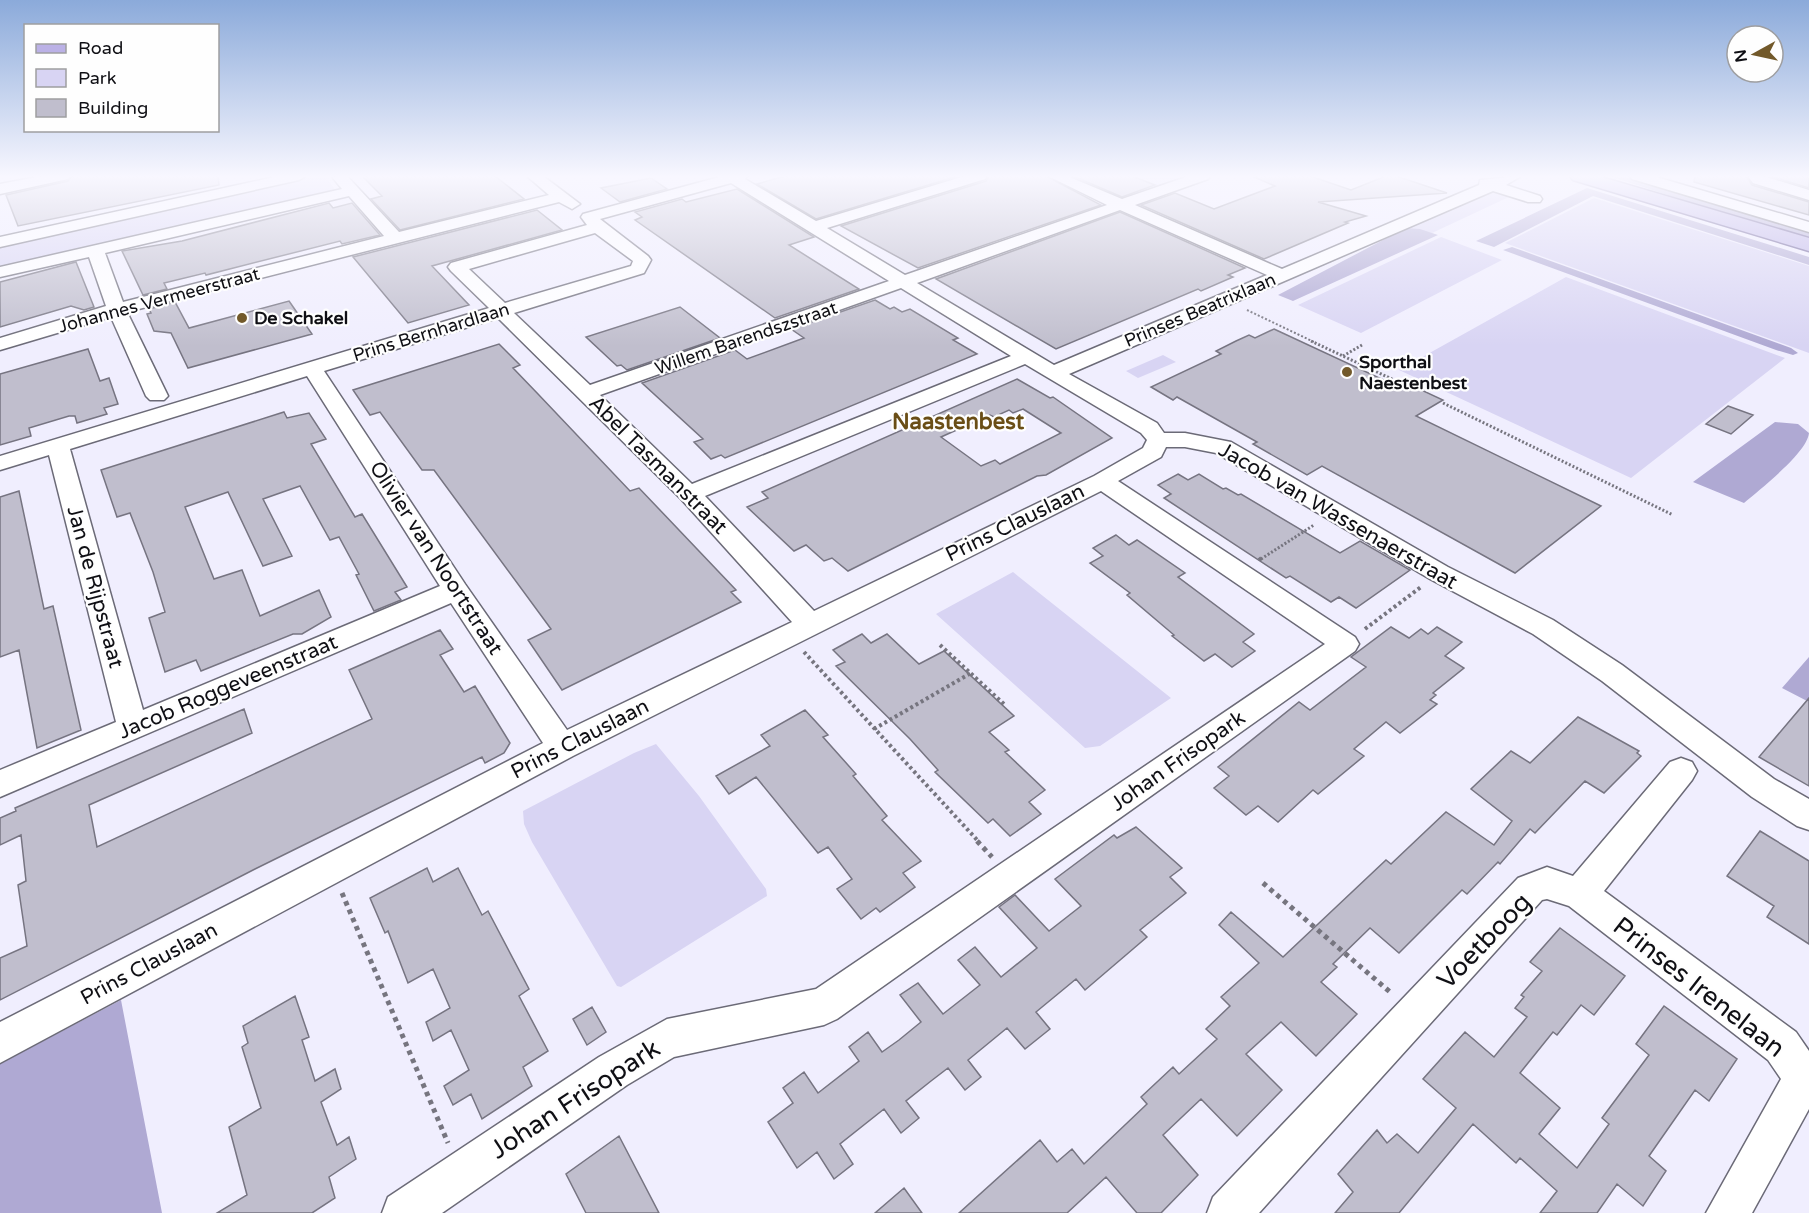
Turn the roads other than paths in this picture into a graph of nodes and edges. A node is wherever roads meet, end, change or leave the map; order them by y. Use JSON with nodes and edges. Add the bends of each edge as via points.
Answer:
{"nodes":[{"id":1,"x":39,"y":233,"type":"edge"},
{"id":2,"x":171,"y":233,"type":"edge"},
{"id":3,"x":390,"y":233,"type":"edge"},
{"id":4,"x":421,"y":233,"type":"edge"},
{"id":5,"x":561,"y":233,"type":"edge"},
{"id":6,"x":607,"y":233,"type":"edge"},
{"id":7,"x":824,"y":233,"type":"edge"},
{"id":8,"x":1046,"y":233,"type":"edge"},
{"id":9,"x":1184,"y":233,"type":"edge"},
{"id":10,"x":1378,"y":233,"type":"edge"},
{"id":11,"x":1769,"y":233,"type":"edge"},
{"id":12,"x":396,"y":239,"type":"junction"},
{"id":13,"x":0,"y":242,"type":"edge"},
{"id":14,"x":1809,"y":245,"type":"edge"},
{"id":15,"x":95,"y":250,"type":"junction"},
{"id":16,"x":0,"y":272,"type":"edge"},
{"id":17,"x":1281,"y":275,"type":"junction"},
{"id":18,"x":904,"y":282,"type":"junction"},
{"id":19,"x":117,"y":310,"type":"junction"},
{"id":20,"x":501,"y":310,"type":"junction"},
{"id":21,"x":0,"y":344,"type":"edge"},
{"id":22,"x":1025,"y":357,"type":"junction"},
{"id":23,"x":312,"y":368,"type":"junction"},
{"id":24,"x":1053,"y":373,"type":"junction"},
{"id":25,"x":587,"y":393,"type":"junction"},
{"id":26,"x":157,"y":396,"type":"dead end"},
{"id":27,"x":1158,"y":440,"type":"junction"},
{"id":28,"x":57,"y":445,"type":"junction"},
{"id":29,"x":0,"y":463,"type":"edge"},
{"id":30,"x":1102,"y":481,"type":"junction"},
{"id":31,"x":689,"y":494,"type":"junction"},
{"id":32,"x":456,"y":590,"type":"junction"},
{"id":33,"x":799,"y":630,"type":"junction"},
{"id":34,"x":133,"y":728,"type":"junction"},
{"id":35,"x":562,"y":747,"type":"junction"},
{"id":36,"x":1681,"y":771,"type":"dead end"},
{"id":37,"x":0,"y":784,"type":"edge"},
{"id":38,"x":1809,"y":816,"type":"edge"},
{"id":39,"x":1580,"y":894,"type":"junction"},
{"id":40,"x":0,"y":1043,"type":"edge"},
{"id":41,"x":404,"y":1213,"type":"edge"},
{"id":42,"x":1229,"y":1213,"type":"edge"},
{"id":43,"x":1728,"y":1213,"type":"edge"}],
"edges":[{"from":1,"to":13,"type":"street"},
{"from":2,"to":15,"type":"street"},
{"from":3,"to":12,"type":"street"},
{"from":4,"to":12,"type":"street","name":"Johannes Vermeerstraat"},
{"from":5,"to":20,"type":"street","via":[[457,267]]},
{"from":6,"to":20,"type":"street","name":"Prins Bernhardlaan","via":[[642,260],[638,269]]},
{"from":7,"to":18,"type":"street"},
{"from":8,"to":18,"type":"street","name":"Willem Barendszstraat"},
{"from":9,"to":17,"type":"street"},
{"from":10,"to":17,"type":"street","name":"Prinses Beatrixlaan"},
{"from":11,"to":14,"type":"main road"},
{"from":12,"to":19,"type":"street","name":"Johannes Vermeerstraat"},
{"from":15,"to":16,"type":"street"},
{"from":15,"to":19,"type":"street"},
{"from":17,"to":24,"type":"street","name":"Prinses Beatrixlaan"},
{"from":18,"to":22,"type":"street"},
{"from":18,"to":25,"type":"street","name":"Willem Barendszstraat"},
{"from":19,"to":21,"type":"street","name":"Johannes Vermeerstraat"},
{"from":19,"to":26,"type":"street"},
{"from":20,"to":23,"type":"street","name":"Prins Bernhardlaan"},
{"from":20,"to":25,"type":"street","name":"Abel Tasmanstraat"},
{"from":22,"to":24,"type":"street"},
{"from":22,"to":31,"type":"street"},
{"from":23,"to":28,"type":"street","name":"Prins Bernhardlaan"},
{"from":23,"to":32,"type":"street","name":"Olivier van Noortstraat"},
{"from":24,"to":27,"type":"street","via":[[1149,428]]},
{"from":25,"to":31,"type":"street","name":"Abel Tasmanstraat"},
{"from":27,"to":30,"type":"street","name":"Prins Clauslaan","via":[[1153,452]]},
{"from":27,"to":38,"type":"street","name":"Jacob van Wassenaerstraat","via":[[1223,447],[1438,573],[1543,627],[1612,672],[1763,788]]},
{"from":28,"to":29,"type":"street","name":"Prins Bernhardlaan"},
{"from":28,"to":34,"type":"street","name":"Jan de Rijpstraat"},
{"from":30,"to":33,"type":"street","name":"Prins Clauslaan"},
{"from":30,"to":41,"type":"street","name":"Johan Frisopark","via":[[1345,644],[824,1006],[667,1039],[613,1071]]},
{"from":31,"to":33,"type":"street","name":"Abel Tasmanstraat"},
{"from":32,"to":34,"type":"street","name":"Jacob Roggeveenstraat"},
{"from":32,"to":35,"type":"street","name":"Olivier van Noortstraat"},
{"from":33,"to":35,"type":"street","name":"Prins Clauslaan"},
{"from":34,"to":37,"type":"street","name":"Jacob Roggeveenstraat"},
{"from":35,"to":40,"type":"street","name":"Prins Clauslaan"},
{"from":36,"to":39,"type":"street"},
{"from":39,"to":42,"type":"street","name":"Voetboog","via":[[1547,883],[1530,889]]},
{"from":39,"to":43,"type":"street","name":"Prinses Irenelaan","via":[[1782,1046],[1804,1078]]}]}
